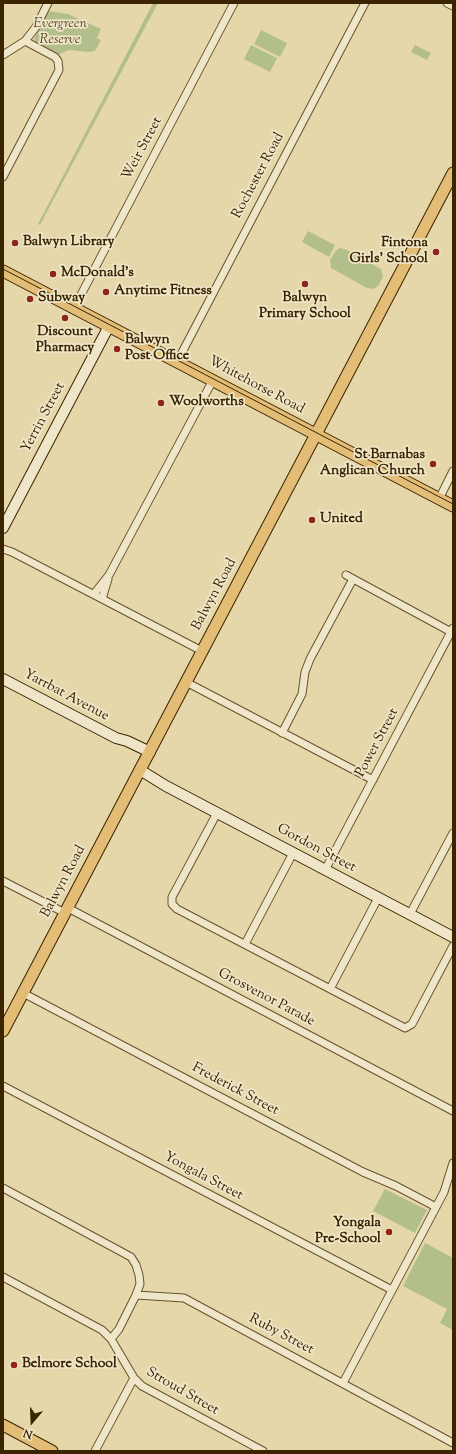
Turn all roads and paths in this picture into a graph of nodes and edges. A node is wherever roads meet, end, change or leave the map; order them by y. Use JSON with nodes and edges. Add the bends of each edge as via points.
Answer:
{"nodes":[{"id":1,"x":48,"y":3,"type":"edge"},
{"id":2,"x":234,"y":3,"type":"edge"},
{"id":3,"x":365,"y":3,"type":"edge"},
{"id":4,"x":447,"y":3,"type":"edge"},
{"id":5,"x":453,"y":6,"type":"edge"},
{"id":6,"x":25,"y":41,"type":"junction"},
{"id":7,"x":3,"y":55,"type":"edge"},
{"id":8,"x":453,"y":173,"type":"edge"},
{"id":9,"x":3,"y":177,"type":"edge"},
{"id":10,"x":4,"y":273,"type":"edge"},
{"id":11,"x":74,"y":308,"type":"junction"},
{"id":12,"x":109,"y":326,"type":"junction"},
{"id":13,"x":177,"y":362,"type":"junction"},
{"id":14,"x":213,"y":380,"type":"junction"},
{"id":15,"x":316,"y":435,"type":"junction"},
{"id":16,"x":453,"y":471,"type":"edge"},
{"id":17,"x":439,"y":499,"type":"junction"},
{"id":18,"x":453,"y":506,"type":"edge"},
{"id":19,"x":3,"y":526,"type":"edge"},
{"id":20,"x":3,"y":544,"type":"edge"},
{"id":21,"x":3,"y":549,"type":"edge"},
{"id":22,"x":12,"y":552,"type":"junction"},
{"id":23,"x":109,"y":575,"type":"junction"},
{"id":24,"x":346,"y":575,"type":"dead end"},
{"id":25,"x":353,"y":579,"type":"junction"},
{"id":26,"x":94,"y":594,"type":"junction"},
{"id":27,"x":102,"y":598,"type":"junction"},
{"id":28,"x":452,"y":631,"type":"edge"},
{"id":29,"x":202,"y":651,"type":"junction"},
{"id":30,"x":3,"y":678,"type":"edge"},
{"id":31,"x":186,"y":682,"type":"junction"},
{"id":32,"x":282,"y":733,"type":"junction"},
{"id":33,"x":148,"y":755,"type":"junction"},
{"id":34,"x":139,"y":772,"type":"junction"},
{"id":35,"x":372,"y":780,"type":"junction"},
{"id":36,"x":217,"y":813,"type":"junction"},
{"id":37,"x":453,"y":832,"type":"edge"},
{"id":38,"x":293,"y":853,"type":"junction"},
{"id":39,"x":325,"y":870,"type":"junction"},
{"id":40,"x":3,"y":881,"type":"edge"},
{"id":41,"x":378,"y":898,"type":"junction"},
{"id":42,"x":66,"y":910,"type":"junction"},
{"id":43,"x":410,"y":914,"type":"junction"},
{"id":44,"x":453,"y":937,"type":"edge"},
{"id":45,"x":245,"y":944,"type":"junction"},
{"id":46,"x":453,"y":946,"type":"edge"},
{"id":47,"x":330,"y":989,"type":"junction"},
{"id":48,"x":23,"y":993,"type":"junction"},
{"id":49,"x":3,"y":1031,"type":"edge"},
{"id":50,"x":3,"y":1086,"type":"edge"},
{"id":51,"x":453,"y":1111,"type":"edge"},
{"id":52,"x":453,"y":1163,"type":"edge"},
{"id":53,"x":3,"y":1188,"type":"edge"},
{"id":54,"x":436,"y":1207,"type":"junction"},
{"id":55,"x":3,"y":1277,"type":"edge"},
{"id":56,"x":392,"y":1290,"type":"junction"},
{"id":57,"x":136,"y":1295,"type":"junction"},
{"id":58,"x":111,"y":1339,"type":"junction"},
{"id":59,"x":134,"y":1378,"type":"junction"},
{"id":60,"x":343,"y":1384,"type":"junction"},
{"id":61,"x":3,"y":1424,"type":"edge"},
{"id":62,"x":453,"y":1443,"type":"edge"},
{"id":63,"x":45,"y":1449,"type":"edge"},
{"id":64,"x":95,"y":1451,"type":"edge"},
{"id":65,"x":263,"y":1451,"type":"edge"}],
"edges":[{"from":1,"to":6,"type":"street","via":[[36,27]]},
{"from":2,"to":11,"type":"street","name":"Weir Street"},
{"from":3,"to":13,"type":"street","name":"Rochester Road"},
{"from":4,"to":5,"type":"street"},
{"from":6,"to":7,"type":"street"},
{"from":6,"to":9,"type":"street","via":[[55,57],[59,70]]},
{"from":8,"to":15,"type":"main road","name":"Balwyn Road"},
{"from":10,"to":11,"type":"main road","name":"Whitehorse Road"},
{"from":11,"to":12,"type":"main road","name":"Whitehorse Road"},
{"from":12,"to":13,"type":"main road","name":"Whitehorse Road"},
{"from":12,"to":19,"type":"street","name":"Yerrin Street"},
{"from":13,"to":14,"type":"main road","name":"Whitehorse Road"},
{"from":14,"to":15,"type":"main road","name":"Whitehorse Road"},
{"from":14,"to":23,"type":"street"},
{"from":15,"to":17,"type":"main road","name":"Whitehorse Road"},
{"from":15,"to":29,"type":"main road","name":"Balwyn Road"},
{"from":16,"to":17,"type":"street"},
{"from":17,"to":18,"type":"main road","name":"Whitehorse Road"},
{"from":20,"to":22,"type":"street"},
{"from":21,"to":22,"type":"street"},
{"from":22,"to":26,"type":"street"},
{"from":23,"to":26,"type":"street"},
{"from":23,"to":27,"type":"street"},
{"from":24,"to":25,"type":"street"},
{"from":25,"to":28,"type":"street"},
{"from":25,"to":32,"type":"street","via":[[310,659],[302,694]]},
{"from":26,"to":27,"type":"street"},
{"from":27,"to":29,"type":"street"},
{"from":28,"to":35,"type":"street","name":"Power Street"},
{"from":29,"to":31,"type":"main road","name":"Balwyn Road"},
{"from":30,"to":33,"type":"street","name":"Yarrbat Avenue"},
{"from":31,"to":32,"type":"street"},
{"from":31,"to":33,"type":"main road","name":"Balwyn Road"},
{"from":32,"to":35,"type":"street"},
{"from":33,"to":34,"type":"main road","name":"Balwyn Road"},
{"from":34,"to":36,"type":"street","name":"Gordon Street"},
{"from":34,"to":42,"type":"main road","name":"Balwyn Road"},
{"from":35,"to":39,"type":"street","name":"Power Street"},
{"from":36,"to":38,"type":"street","name":"Gordon Street"},
{"from":36,"to":45,"type":"street","via":[[172,898],[172,904]]},
{"from":37,"to":43,"type":"street"},
{"from":38,"to":39,"type":"street","name":"Gordon Street"},
{"from":38,"to":45,"type":"street"},
{"from":39,"to":41,"type":"street","name":"Gordon Street"},
{"from":40,"to":42,"type":"street","name":"Grosvenor Parade"},
{"from":41,"to":43,"type":"street","name":"Gordon Street"},
{"from":41,"to":47,"type":"street"},
{"from":42,"to":48,"type":"main road","name":"Balwyn Road"},
{"from":42,"to":51,"type":"street","name":"Grosvenor Parade"},
{"from":43,"to":44,"type":"street","name":"Gordon Street"},
{"from":45,"to":47,"type":"street"},
{"from":46,"to":47,"type":"street","via":[[412,1024],[407,1028]]},
{"from":48,"to":49,"type":"main road","name":"Balwyn Road"},
{"from":48,"to":54,"type":"street","name":"Frederick Street","via":[[363,1172]]},
{"from":50,"to":56,"type":"street","name":"Yongala Street"},
{"from":52,"to":54,"type":"street","via":[[446,1187]]},
{"from":53,"to":57,"type":"street","via":[[131,1257],[139,1275],[140,1284]]},
{"from":54,"to":56,"type":"street"},
{"from":55,"to":58,"type":"street","name":"Stroud Street","via":[[102,1330]]},
{"from":56,"to":60,"type":"street"},
{"from":57,"to":58,"type":"street","via":[[119,1330]]},
{"from":57,"to":60,"type":"street","name":"Ruby Street","via":[[188,1300]]},
{"from":58,"to":59,"type":"street","name":"Stroud Street"},
{"from":59,"to":64,"type":"street"},
{"from":59,"to":65,"type":"street","name":"Stroud Street","via":[[146,1388]]},
{"from":60,"to":62,"type":"street","name":"Ruby Street"},
{"from":61,"to":63,"type":"main road"}]}
